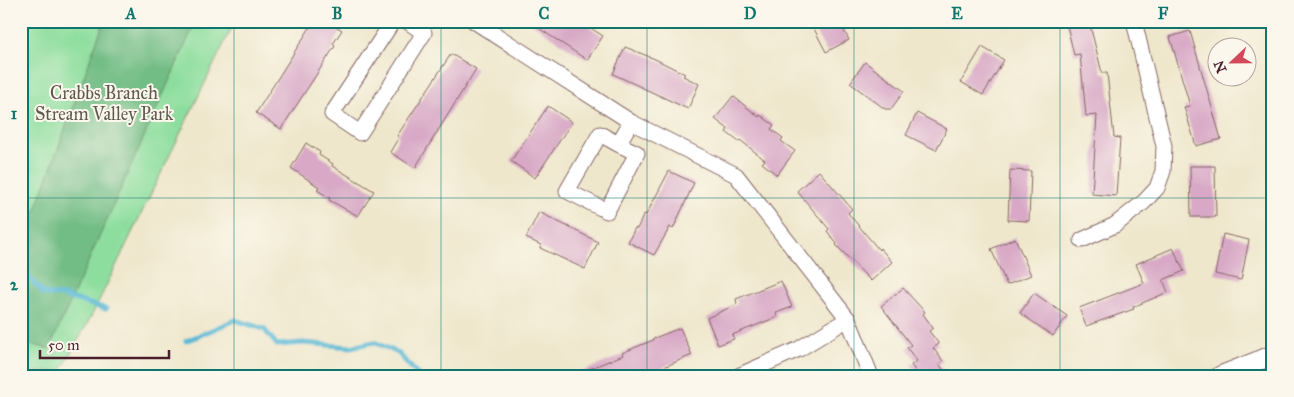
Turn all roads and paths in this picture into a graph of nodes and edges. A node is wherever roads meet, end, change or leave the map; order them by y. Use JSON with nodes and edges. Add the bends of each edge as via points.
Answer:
{"nodes":[{"id":1,"x":393,"y":21,"type":"edge"},
{"id":2,"x":407,"y":21,"type":"edge"},
{"id":3,"x":474,"y":21,"type":"edge"},
{"id":4,"x":1134,"y":21,"type":"edge"},
{"id":5,"x":631,"y":122,"type":"junction"},
{"id":6,"x":618,"y":144,"type":"junction"},
{"id":7,"x":1082,"y":240,"type":"dead end"},
{"id":8,"x":848,"y":319,"type":"junction"},
{"id":9,"x":1273,"y":355,"type":"edge"},
{"id":10,"x":738,"y":376,"type":"edge"},
{"id":11,"x":871,"y":376,"type":"edge"},
{"id":12,"x":1220,"y":376,"type":"edge"}],
"edges":[{"from":1,"to":2,"type":"street","via":[[332,114],[360,133],[424,32]]},
{"from":3,"to":5,"type":"street"},
{"from":4,"to":7,"type":"street","via":[[1164,146],[1163,171],[1157,188],[1144,202],[1115,225]]},
{"from":5,"to":6,"type":"street"},
{"from":5,"to":8,"type":"street","via":[[736,174]]},
{"from":6,"to":6,"type":"street","via":[[600,134],[567,191],[607,211],[637,153]]},
{"from":8,"to":10,"type":"street","via":[[799,350]]},
{"from":8,"to":11,"type":"street"},
{"from":9,"to":12,"type":"street"}]}
